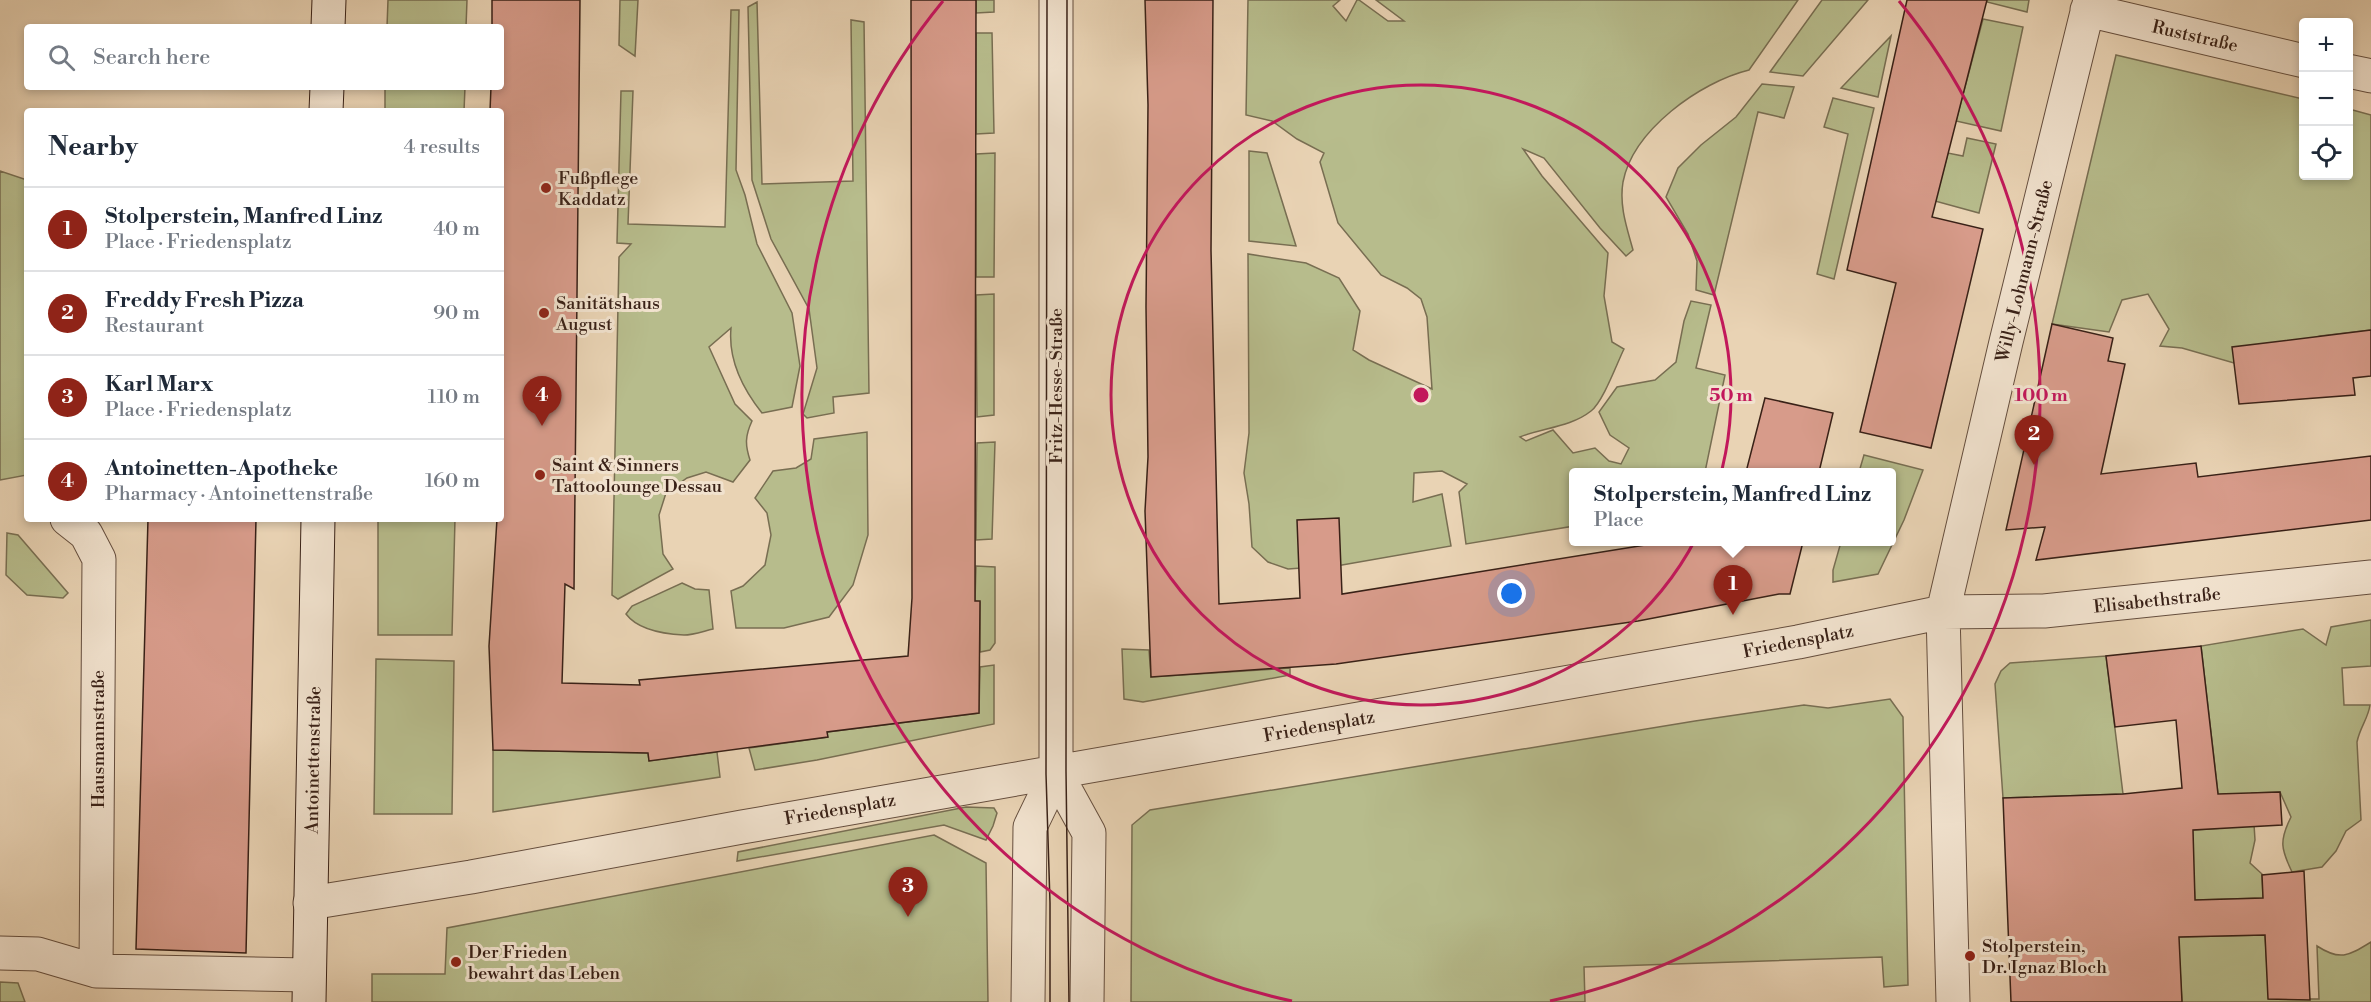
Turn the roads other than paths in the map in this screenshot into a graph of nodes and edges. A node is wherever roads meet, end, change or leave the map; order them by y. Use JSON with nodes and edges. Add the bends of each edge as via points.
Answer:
{"nodes":[{"id":1,"x":329,"y":0,"type":"edge"},
{"id":2,"x":1056,"y":0,"type":"edge"},
{"id":3,"x":2088,"y":5,"type":"edge"},
{"id":4,"x":328,"y":24,"type":"edge"},
{"id":5,"x":2299,"y":60,"type":"edge"},
{"id":6,"x":2353,"y":72,"type":"edge"},
{"id":7,"x":2371,"y":76,"type":"edge"},
{"id":8,"x":327,"y":90,"type":"edge"},
{"id":9,"x":326,"y":108,"type":"edge"},
{"id":10,"x":71,"y":522,"type":"edge"},
{"id":11,"x":318,"y":522,"type":"edge"},
{"id":12,"x":2371,"y":577,"type":"edge"},
{"id":13,"x":1943,"y":612,"type":"junction"},
{"id":14,"x":1056,"y":773,"type":"junction"},
{"id":15,"x":310,"y":903,"type":"junction"},
{"id":16,"x":0,"y":953,"type":"edge"},
{"id":17,"x":96,"y":971,"type":"junction"},
{"id":18,"x":309,"y":988,"type":"edge"},
{"id":19,"x":1028,"y":1002,"type":"edge"},
{"id":20,"x":1087,"y":1002,"type":"edge"},
{"id":21,"x":1953,"y":1002,"type":"edge"}],
"edges":[{"from":1,"to":4,"type":"street"},
{"from":2,"to":14,"type":"street","name":"Fritz-Hesse-Straße"},
{"from":3,"to":5,"type":"street","name":"Ruststraße"},
{"from":3,"to":13,"type":"street","name":"Willy-Lohmann-Straße"},
{"from":6,"to":7,"type":"street"},
{"from":8,"to":9,"type":"street"},
{"from":10,"to":17,"type":"street","name":"Hausmannstraße","via":[[86,534],[99,559]]},
{"from":11,"to":15,"type":"street","name":"Antoinettenstraße"},
{"from":12,"to":13,"type":"street","name":"Elisabethstraße","via":[[2044,611]]},
{"from":13,"to":14,"type":"street","name":"Friedensplatz","via":[[1798,642]]},
{"from":13,"to":21,"type":"street"},
{"from":14,"to":15,"type":"street","name":"Friedensplatz"},
{"from":14,"to":19,"type":"street","name":"Fritz-Hesse-Straße","via":[[1030,827]]},
{"from":14,"to":20,"type":"street","name":"Fritz-Hesse-Straße","via":[[1089,833]]},
{"from":15,"to":18,"type":"street","name":"Antoinettenstraße"},
{"from":16,"to":17,"type":"street","via":[[38,954]]},
{"from":17,"to":18,"type":"street"}]}
